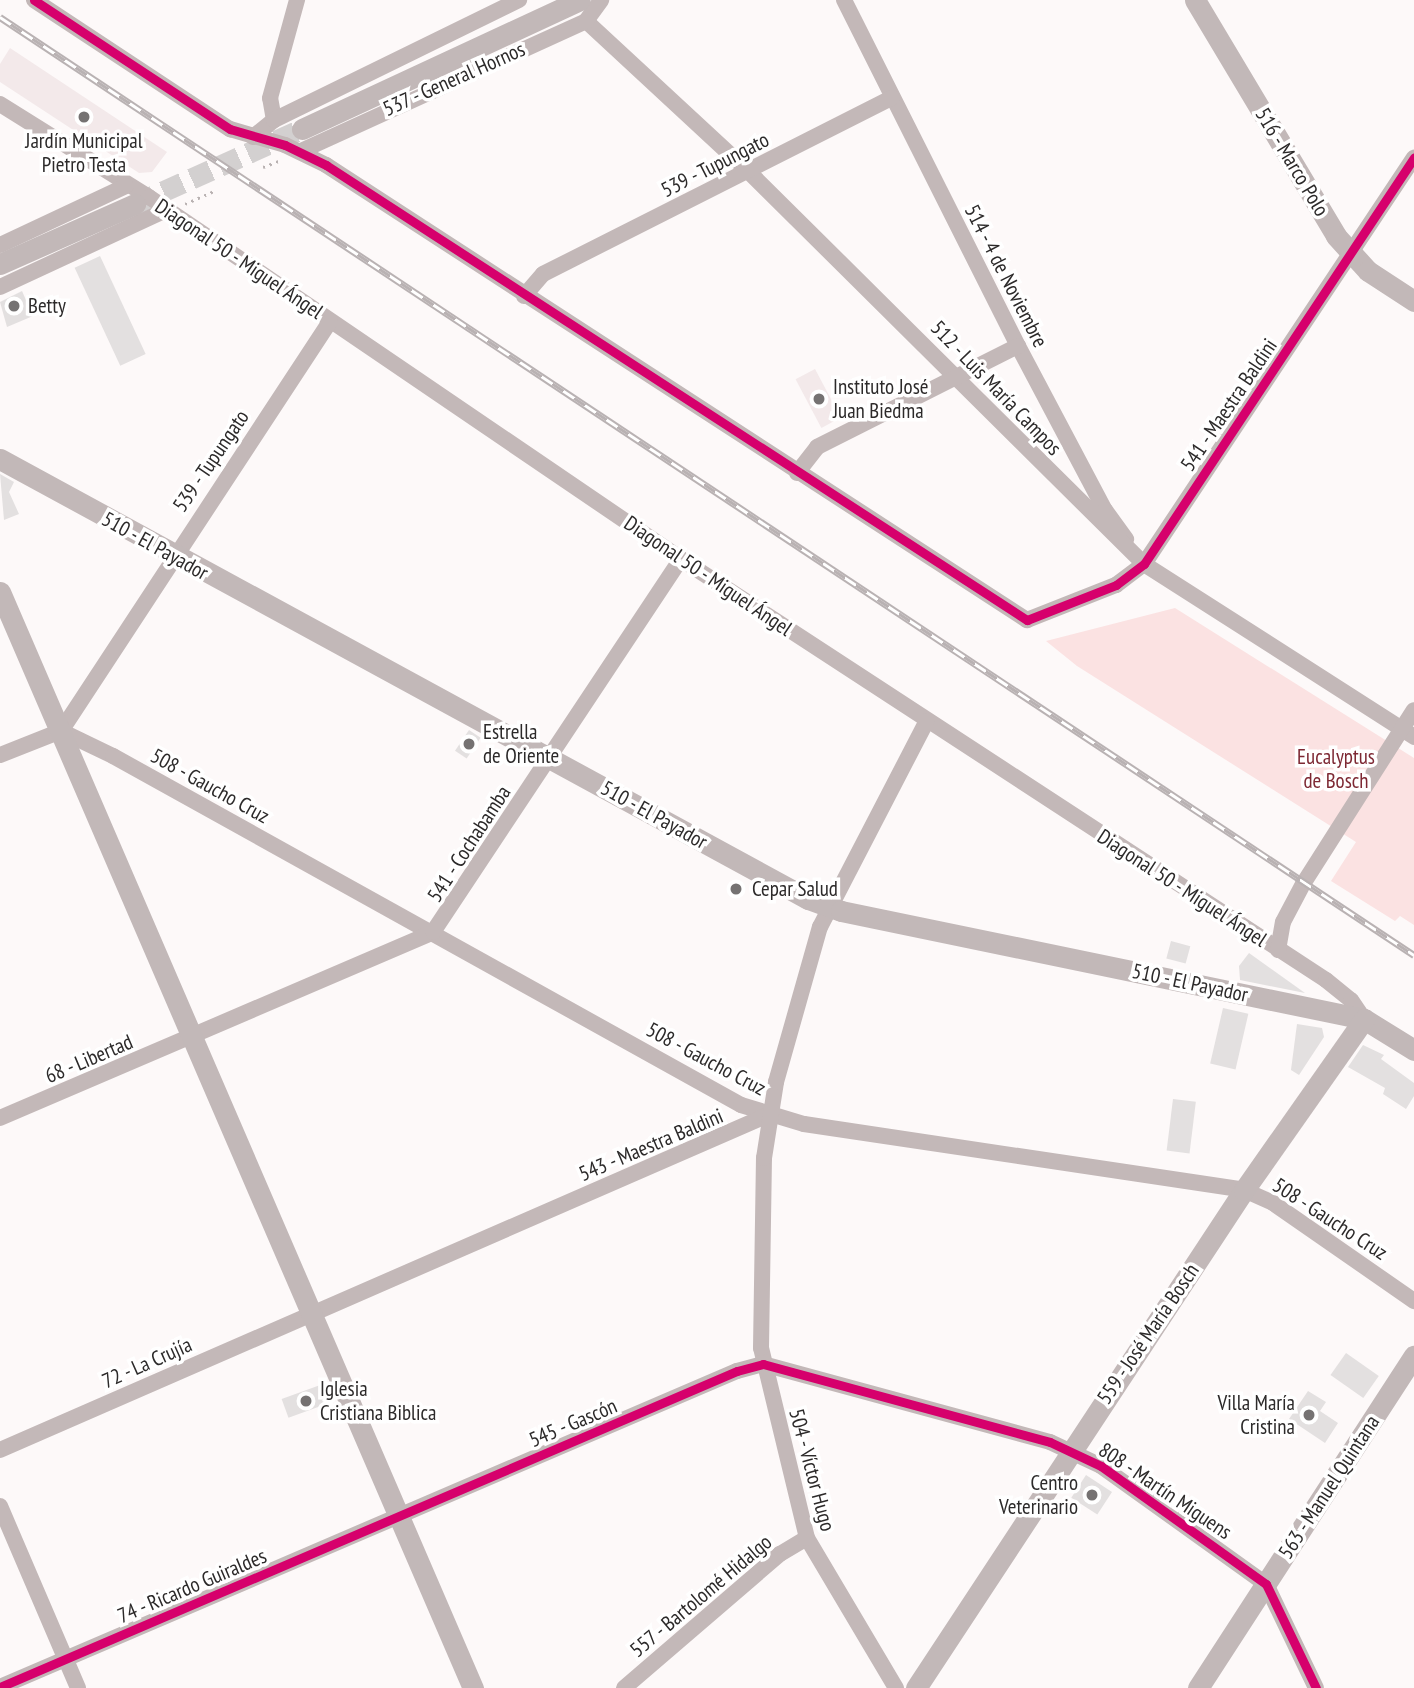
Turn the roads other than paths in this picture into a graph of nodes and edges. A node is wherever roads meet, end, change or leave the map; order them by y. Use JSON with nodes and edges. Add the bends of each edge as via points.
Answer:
{"nodes":[{"id":1,"x":34,"y":0,"type":"edge"},
{"id":2,"x":297,"y":0,"type":"edge"},
{"id":3,"x":519,"y":0,"type":"edge"},
{"id":4,"x":579,"y":0,"type":"edge"},
{"id":5,"x":601,"y":0,"type":"edge"},
{"id":6,"x":844,"y":0,"type":"edge"},
{"id":7,"x":1195,"y":0,"type":"edge"},
{"id":8,"x":586,"y":21,"type":"junction"},
{"id":9,"x":892,"y":98,"type":"junction"},
{"id":10,"x":0,"y":104,"type":"edge"},
{"id":11,"x":274,"y":120,"type":"junction"},
{"id":12,"x":302,"y":129,"type":"tunnel mouth"},
{"id":13,"x":254,"y":137,"type":"junction"},
{"id":14,"x":301,"y":151,"type":"junction"},
{"id":15,"x":1414,"y":157,"type":"edge"},
{"id":16,"x":749,"y":172,"type":"junction"},
{"id":17,"x":130,"y":195,"type":"junction"},
{"id":18,"x":166,"y":210,"type":"junction"},
{"id":19,"x":1350,"y":255,"type":"junction"},
{"id":20,"x":4,"y":256,"type":"edge"},
{"id":21,"x":0,"y":287,"type":"edge"},
{"id":22,"x":524,"y":296,"type":"junction"},
{"id":23,"x":1414,"y":301,"type":"edge"},
{"id":24,"x":330,"y":321,"type":"junction"},
{"id":25,"x":1018,"y":346,"type":"junction"},
{"id":26,"x":959,"y":378,"type":"junction"},
{"id":27,"x":0,"y":458,"type":"edge"},
{"id":28,"x":797,"y":473,"type":"junction"},
{"id":29,"x":172,"y":556,"type":"junction"},
{"id":30,"x":681,"y":559,"type":"junction"},
{"id":31,"x":1144,"y":564,"type":"junction"},
{"id":32,"x":0,"y":592,"type":"edge"},
{"id":33,"x":1414,"y":710,"type":"edge"},
{"id":34,"x":927,"y":720,"type":"junction"},
{"id":35,"x":61,"y":731,"type":"junction"},
{"id":36,"x":1408,"y":733,"type":"edge"},
{"id":37,"x":0,"y":755,"type":"edge"},
{"id":38,"x":550,"y":758,"type":"junction"},
{"id":39,"x":827,"y":907,"type":"junction"},
{"id":40,"x":433,"y":932,"type":"junction"},
{"id":41,"x":1278,"y":950,"type":"junction"},
{"id":42,"x":1364,"y":1019,"type":"junction"},
{"id":43,"x":194,"y":1038,"type":"junction"},
{"id":44,"x":1414,"y":1050,"type":"edge"},
{"id":45,"x":768,"y":1115,"type":"junction"},
{"id":46,"x":0,"y":1118,"type":"edge"},
{"id":47,"x":1244,"y":1190,"type":"junction"},
{"id":48,"x":1414,"y":1301,"type":"edge"},
{"id":49,"x":311,"y":1314,"type":"junction"},
{"id":50,"x":1414,"y":1356,"type":"edge"},
{"id":51,"x":763,"y":1364,"type":"junction"},
{"id":52,"x":0,"y":1450,"type":"edge"},
{"id":53,"x":1071,"y":1450,"type":"junction"},
{"id":54,"x":0,"y":1506,"type":"edge"},
{"id":55,"x":398,"y":1518,"type":"junction"},
{"id":56,"x":807,"y":1538,"type":"junction"},
{"id":57,"x":1266,"y":1584,"type":"junction"},
{"id":58,"x":66,"y":1659,"type":"junction"},
{"id":59,"x":0,"y":1687,"type":"edge"},
{"id":60,"x":78,"y":1688,"type":"edge"},
{"id":61,"x":473,"y":1688,"type":"edge"},
{"id":62,"x":624,"y":1688,"type":"edge"},
{"id":63,"x":895,"y":1688,"type":"edge"},
{"id":64,"x":916,"y":1688,"type":"edge"},
{"id":65,"x":1198,"y":1688,"type":"edge"},
{"id":66,"x":1316,"y":1688,"type":"edge"}],
"edges":[{"from":1,"to":13,"type":"street","via":[[217,121]]},
{"from":2,"to":11,"type":"street","via":[[270,98]]},
{"from":3,"to":11,"type":"street","name":"537 - General Hornos"},
{"from":4,"to":12,"type":"street","name":"537 - General Hornos"},
{"from":5,"to":8,"type":"street","name":"537 - General Hornos"},
{"from":6,"to":9,"type":"street","name":"514 - 4 de Noviembre"},
{"from":7,"to":19,"type":"street","name":"516 - Marco Polo"},
{"from":8,"to":14,"type":"street","name":"537 - General Hornos"},
{"from":8,"to":16,"type":"street","name":"512 - Luis María Campos"},
{"from":9,"to":16,"type":"street","name":"539 - Tupungato"},
{"from":9,"to":25,"type":"street","name":"514 - 4 de Noviembre"},
{"from":10,"to":17,"type":"street","name":"Diagonal 50 - Miguel Ángel"},
{"from":11,"to":13,"type":"street","name":"537 - General Hornos"},
{"from":13,"to":14,"type":"street"},
{"from":14,"to":22,"type":"street"},
{"from":15,"to":19,"type":"street","name":"541 - Maestra Baldini"},
{"from":16,"to":22,"type":"street","name":"539 - Tupungato","via":[[543,274]]},
{"from":16,"to":26,"type":"street","name":"512 - Luis María Campos"},
{"from":17,"to":18,"type":"street","name":"Diagonal 50 - Miguel Ángel"},
{"from":17,"to":20,"type":"street"},
{"from":18,"to":21,"type":"street"},
{"from":18,"to":24,"type":"street","name":"Diagonal 50 - Miguel Ángel"},
{"from":19,"to":23,"type":"street","name":"516 - Marco Polo"},
{"from":19,"to":31,"type":"street","name":"541 - Maestra Baldini"},
{"from":22,"to":28,"type":"street"},
{"from":24,"to":29,"type":"street","name":"539 - Tupungato"},
{"from":24,"to":30,"type":"street","name":"Diagonal 50 - Miguel Ángel"},
{"from":25,"to":26,"type":"street"},
{"from":25,"to":31,"type":"street","name":"514 - 4 de Noviembre","via":[[1105,510]]},
{"from":26,"to":28,"type":"street","via":[[817,447]]},
{"from":26,"to":31,"type":"street","name":"512 - Luis María Campos","via":[[1093,518]]},
{"from":27,"to":29,"type":"street","name":"510 - El Payador"},
{"from":28,"to":31,"type":"street","name":"541 - Maestra Baldini","via":[[1027,620],[1116,584]]},
{"from":29,"to":35,"type":"street","name":"539 - Tupungato"},
{"from":29,"to":38,"type":"street","name":"510 - El Payador"},
{"from":30,"to":34,"type":"street","name":"Diagonal 50 - Miguel Ángel"},
{"from":30,"to":38,"type":"street","name":"541 - Cochabamba"},
{"from":31,"to":36,"type":"street","name":"512 - Luis María Campos"},
{"from":32,"to":35,"type":"street"},
{"from":33,"to":36,"type":"street"},
{"from":34,"to":39,"type":"street"},
{"from":34,"to":41,"type":"street","name":"Diagonal 50 - Miguel Ángel"},
{"from":35,"to":37,"type":"street"},
{"from":35,"to":40,"type":"street","name":"508 - Gaucho Cruz"},
{"from":35,"to":43,"type":"street"},
{"from":36,"to":41,"type":"street","via":[[1303,884],[1283,922]]},
{"from":38,"to":39,"type":"street","name":"510 - El Payador"},
{"from":38,"to":40,"type":"street","name":"541 - Cochabamba"},
{"from":39,"to":42,"type":"street","name":"510 - El Payador"},
{"from":39,"to":45,"type":"street"},
{"from":40,"to":43,"type":"street","name":"541 - Cochabamba"},
{"from":40,"to":45,"type":"street","name":"508 - Gaucho Cruz","via":[[741,1105]]},
{"from":41,"to":42,"type":"street","name":"Diagonal 50 - Miguel Ángel","via":[[1341,991]]},
{"from":42,"to":44,"type":"street","name":"Diagonal 50 - Miguel Ángel"},
{"from":42,"to":47,"type":"street","name":"559 - José María Bosch"},
{"from":43,"to":46,"type":"street","name":"68 - Libertad"},
{"from":43,"to":49,"type":"street"},
{"from":45,"to":47,"type":"street","name":"508 - Gaucho Cruz"},
{"from":45,"to":49,"type":"street","name":"543 - Maestra Baldini"},
{"from":45,"to":51,"type":"street","name":"504 - Víctor Hugo","via":[[760,1334]]},
{"from":47,"to":48,"type":"street","name":"508 - Gaucho Cruz","via":[[1273,1203]]},
{"from":47,"to":53,"type":"street","name":"559 - José María Bosch"},
{"from":49,"to":52,"type":"street","name":"72 - La Crujía"},
{"from":49,"to":55,"type":"street"},
{"from":50,"to":57,"type":"street","name":"563 - Manuel Quintana"},
{"from":51,"to":53,"type":"street","name":"808 - Martín Miguens"},
{"from":51,"to":55,"type":"street","name":"545 - Gascón","via":[[737,1371]]},
{"from":51,"to":56,"type":"street","name":"504 - Víctor Hugo"},
{"from":53,"to":57,"type":"street","name":"808 - Martín Miguens"},
{"from":53,"to":64,"type":"street","name":"559 - José María Bosch"},
{"from":54,"to":58,"type":"street"},
{"from":55,"to":58,"type":"street","name":"74 - Ricardo Guiraldes"},
{"from":55,"to":61,"type":"street"},
{"from":56,"to":62,"type":"street","name":"557 - Bartolomé Hidalgo","via":[[780,1555]]},
{"from":56,"to":63,"type":"street","name":"504 - Víctor Hugo"},
{"from":57,"to":65,"type":"street","name":"563 - Manuel Quintana"},
{"from":57,"to":66,"type":"street","name":"808 - Martín Miguens"},
{"from":58,"to":59,"type":"street","name":"74 - Ricardo Guiraldes"},
{"from":58,"to":60,"type":"street"}]}
